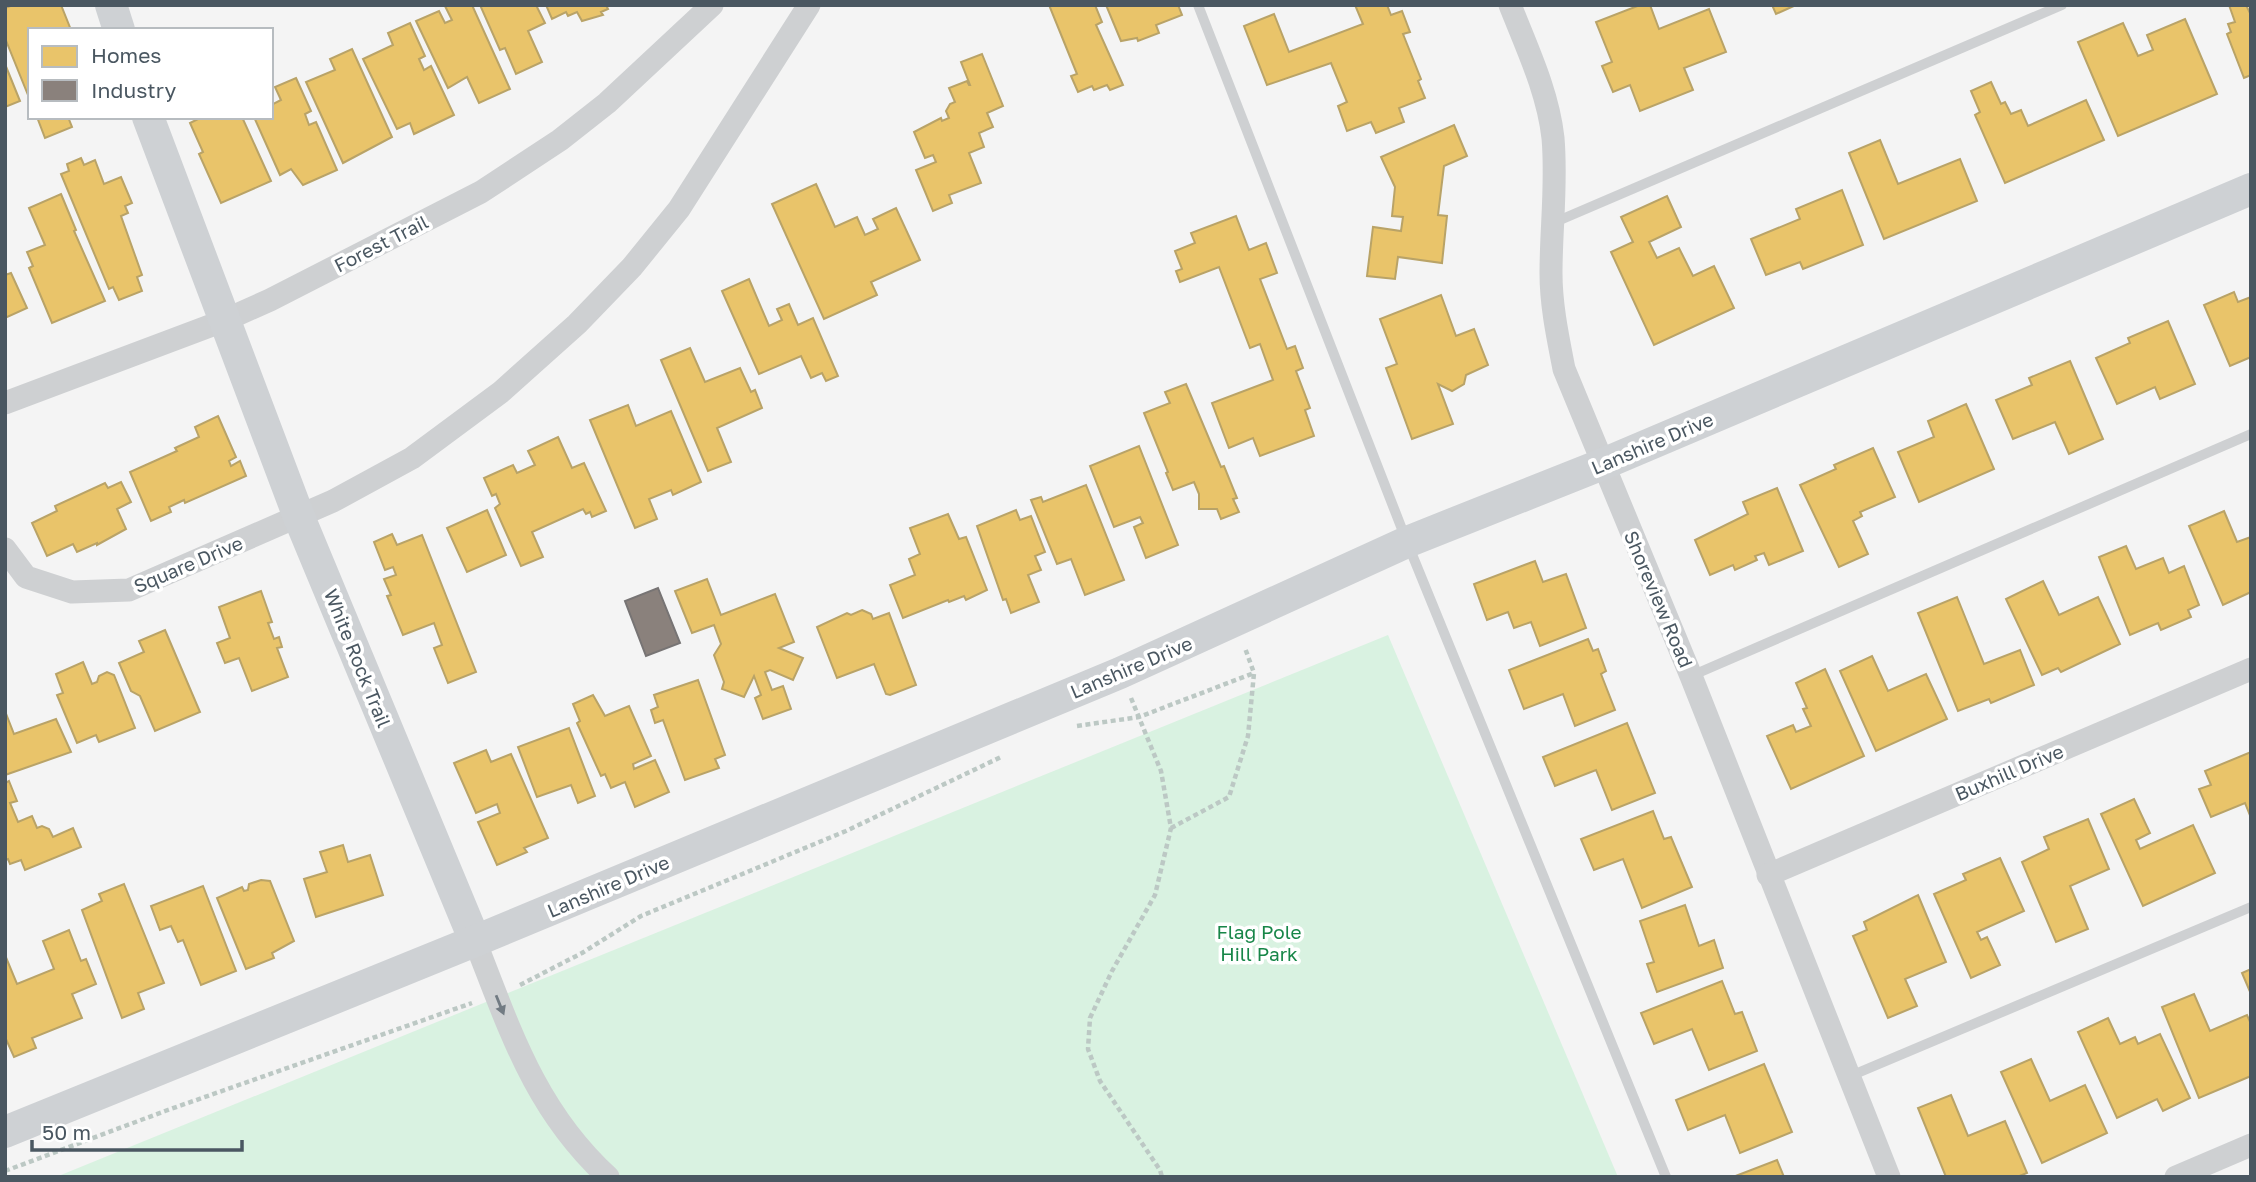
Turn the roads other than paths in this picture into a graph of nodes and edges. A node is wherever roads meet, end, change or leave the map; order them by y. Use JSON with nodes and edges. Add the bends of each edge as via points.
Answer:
{"nodes":[{"id":1,"x":111,"y":5,"type":"edge"},
{"id":2,"x":712,"y":5,"type":"edge"},
{"id":3,"x":809,"y":5,"type":"edge"},
{"id":4,"x":1198,"y":5,"type":"edge"},
{"id":5,"x":1510,"y":5,"type":"edge"},
{"id":6,"x":2062,"y":5,"type":"edge"},
{"id":7,"x":118,"y":28,"type":"edge"},
{"id":8,"x":149,"y":119,"type":"edge"},
{"id":9,"x":2251,"y":189,"type":"edge"},
{"id":10,"x":1553,"y":223,"type":"junction"},
{"id":11,"x":223,"y":321,"type":"junction"},
{"id":12,"x":5,"y":403,"type":"edge"},
{"id":13,"x":2251,"y":434,"type":"edge"},
{"id":14,"x":1603,"y":464,"type":"junction"},
{"id":15,"x":299,"y":516,"type":"junction"},
{"id":16,"x":1407,"y":542,"type":"junction"},
{"id":17,"x":5,"y":549,"type":"edge"},
{"id":18,"x":2251,"y":669,"type":"edge"},
{"id":19,"x":1691,"y":676,"type":"junction"},
{"id":20,"x":1768,"y":875,"type":"junction"},
{"id":21,"x":2251,"y":906,"type":"edge"},
{"id":22,"x":475,"y":941,"type":"junction"},
{"id":23,"x":1848,"y":1077,"type":"junction"},
{"id":24,"x":5,"y":1132,"type":"edge"},
{"id":25,"x":2251,"y":1145,"type":"edge"},
{"id":26,"x":608,"y":1177,"type":"edge"},
{"id":27,"x":1666,"y":1177,"type":"edge"},
{"id":28,"x":1889,"y":1177,"type":"edge"},
{"id":29,"x":2176,"y":1177,"type":"edge"}],
"edges":[{"from":1,"to":7,"type":"street"},
{"from":2,"to":11,"type":"street","name":"Forest Trail","via":[[607,103],[481,192]]},
{"from":3,"to":15,"type":"street","via":[[679,209],[578,324],[501,392],[412,458]]},
{"from":4,"to":16,"type":"lane"},
{"from":5,"to":10,"type":"street","name":"Shoreview Road","via":[[1541,83],[1552,136]]},
{"from":6,"to":10,"type":"lane"},
{"from":8,"to":11,"type":"street","name":"White Rock Trail"},
{"from":9,"to":14,"type":"street","name":"Lanshire Drive"},
{"from":10,"to":14,"type":"street","name":"Shoreview Road","via":[[1551,275],[1564,369]]},
{"from":11,"to":12,"type":"street","name":"Forest Trail"},
{"from":11,"to":15,"type":"street","name":"White Rock Trail"},
{"from":13,"to":19,"type":"lane"},
{"from":14,"to":16,"type":"street","name":"Lanshire Drive"},
{"from":14,"to":19,"type":"street","name":"Shoreview Road"},
{"from":15,"to":17,"type":"street","name":"Square Drive","via":[[129,590],[72,592],[26,577]]},
{"from":15,"to":22,"type":"street","name":"White Rock Trail"},
{"from":16,"to":22,"type":"street","name":"Lanshire Drive","via":[[1120,673]]},
{"from":16,"to":27,"type":"lane"},
{"from":18,"to":20,"type":"street","name":"Buxhill Drive"},
{"from":19,"to":20,"type":"street","name":"Shoreview Road"},
{"from":20,"to":23,"type":"street","name":"Shoreview Road"},
{"from":21,"to":23,"type":"lane"},
{"from":22,"to":24,"type":"street","name":"Lanshire Drive"},
{"from":22,"to":26,"type":"street","name":"White Rock Trail","one_way":true,"via":[[537,1089],[557,1122]]},
{"from":23,"to":28,"type":"street","name":"Shoreview Road"},
{"from":25,"to":29,"type":"street"}]}
